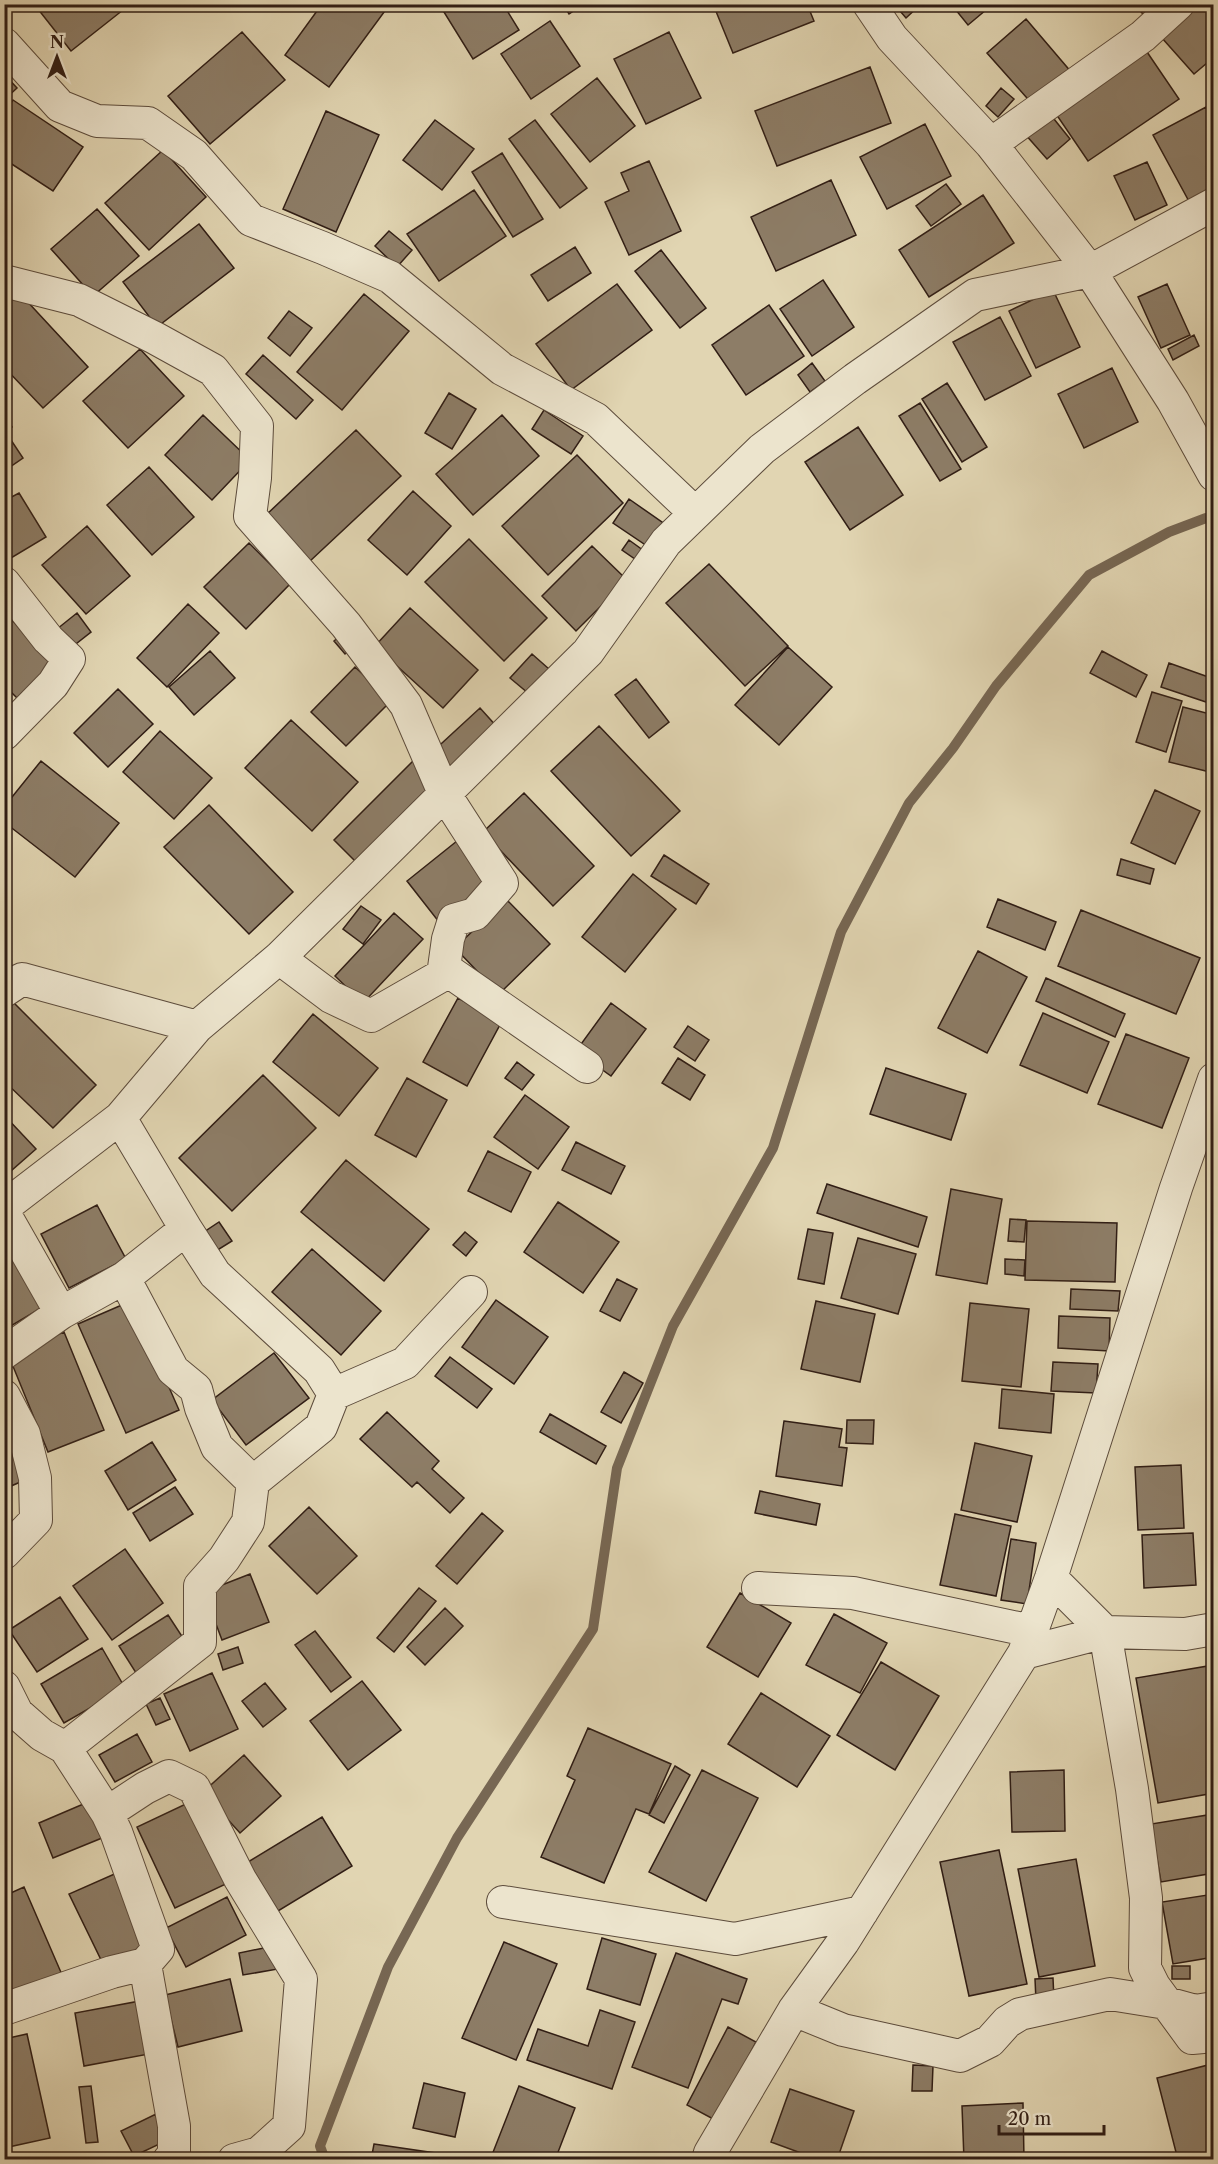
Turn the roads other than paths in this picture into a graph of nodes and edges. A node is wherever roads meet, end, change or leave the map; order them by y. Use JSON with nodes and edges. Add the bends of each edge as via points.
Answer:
{"nodes":[{"id":1,"x":868,"y":4,"type":"edge"},
{"id":2,"x":1178,"y":4,"type":"edge"},
{"id":3,"x":4,"y":44,"type":"edge"},
{"id":4,"x":991,"y":144,"type":"junction"},
{"id":5,"x":1214,"y":204,"type":"edge"},
{"id":6,"x":1090,"y":271,"type":"junction"},
{"id":7,"x":4,"y":281,"type":"edge"},
{"id":8,"x":1214,"y":475,"type":"edge"},
{"id":9,"x":695,"y":513,"type":"junction"},
{"id":10,"x":4,"y":583,"type":"edge"},
{"id":11,"x":4,"y":734,"type":"edge"},
{"id":12,"x":444,"y":793,"type":"junction"},
{"id":13,"x":279,"y":958,"type":"junction"},
{"id":14,"x":444,"y":968,"type":"junction"},
{"id":15,"x":4,"y":991,"type":"edge"},
{"id":16,"x":197,"y":1027,"type":"junction"},
{"id":17,"x":587,"y":1067,"type":"dead end"},
{"id":18,"x":1214,"y":1079,"type":"edge"},
{"id":19,"x":120,"y":1118,"type":"junction"},
{"id":20,"x":4,"y":1207,"type":"edge"},
{"id":21,"x":4,"y":1213,"type":"edge"},
{"id":22,"x":186,"y":1229,"type":"junction"},
{"id":23,"x":124,"y":1278,"type":"junction"},
{"id":24,"x":471,"y":1292,"type":"dead end"},
{"id":25,"x":61,"y":1313,"type":"junction"},
{"id":26,"x":4,"y":1353,"type":"edge"},
{"id":27,"x":334,"y":1394,"type":"junction"},
{"id":28,"x":4,"y":1396,"type":"edge"},
{"id":29,"x":253,"y":1482,"type":"junction"},
{"id":30,"x":4,"y":1553,"type":"edge"},
{"id":31,"x":1051,"y":1578,"type":"junction"},
{"id":32,"x":758,"y":1588,"type":"dead end"},
{"id":33,"x":1214,"y":1629,"type":"edge"},
{"id":34,"x":1105,"y":1632,"type":"junction"},
{"id":35,"x":1028,"y":1642,"type":"junction"},
{"id":36,"x":4,"y":1687,"type":"edge"},
{"id":37,"x":65,"y":1748,"type":"junction"},
{"id":38,"x":107,"y":1813,"type":"junction"},
{"id":39,"x":503,"y":1902,"type":"dead end"},
{"id":40,"x":862,"y":1912,"type":"junction"},
{"id":41,"x":145,"y":1964,"type":"junction"},
{"id":42,"x":1145,"y":1968,"type":"junction"},
{"id":43,"x":1110,"y":1995,"type":"junction"},
{"id":44,"x":1166,"y":2003,"type":"junction"},
{"id":45,"x":1214,"y":2008,"type":"edge"},
{"id":46,"x":4,"y":2009,"type":"edge"},
{"id":47,"x":794,"y":2010,"type":"junction"},
{"id":48,"x":1214,"y":2036,"type":"edge"},
{"id":49,"x":174,"y":2159,"type":"edge"},
{"id":50,"x":234,"y":2160,"type":"edge"},
{"id":51,"x":708,"y":2160,"type":"edge"}],
"edges":[{"from":1,"to":4,"type":"street","via":[[892,38]]},
{"from":2,"to":4,"type":"street","via":[[1143,36]]},
{"from":3,"to":9,"type":"street","via":[[60,106],[97,121],[148,123],[194,155],[251,220],[390,277],[502,369],[596,419]]},
{"from":4,"to":6,"type":"street"},
{"from":5,"to":6,"type":"street"},
{"from":6,"to":8,"type":"street","via":[[1173,401]]},
{"from":6,"to":9,"type":"street","via":[[975,296],[762,449]]},
{"from":7,"to":12,"type":"street","via":[[79,300],[213,370],[257,426],[250,516],[346,626],[406,705]]},
{"from":9,"to":12,"type":"street","via":[[666,542],[588,652]]},
{"from":10,"to":11,"type":"street","via":[[69,659],[53,684]]},
{"from":12,"to":13,"type":"street"},
{"from":12,"to":14,"type":"street","via":[[502,883],[475,914],[454,920]]},
{"from":13,"to":14,"type":"street","via":[[331,997],[371,1016],[446,973]]},
{"from":13,"to":16,"type":"street"},
{"from":14,"to":17,"type":"street"},
{"from":15,"to":16,"type":"street","via":[[21,979]]},
{"from":16,"to":19,"type":"street"},
{"from":18,"to":31,"type":"street"},
{"from":19,"to":20,"type":"street"},
{"from":19,"to":22,"type":"street"},
{"from":21,"to":25,"type":"street"},
{"from":22,"to":23,"type":"street"},
{"from":22,"to":27,"type":"street","via":[[215,1274],[319,1370]]},
{"from":23,"to":25,"type":"street"},
{"from":23,"to":29,"type":"street","via":[[173,1370],[196,1389],[217,1448]]},
{"from":24,"to":27,"type":"street","via":[[405,1363]]},
{"from":25,"to":26,"type":"street"},
{"from":27,"to":29,"type":"street","via":[[321,1427]]},
{"from":28,"to":30,"type":"street","via":[[24,1434],[35,1478],[36,1520]]},
{"from":29,"to":37,"type":"street","via":[[248,1522],[200,1586],[200,1642]]},
{"from":31,"to":34,"type":"street"},
{"from":31,"to":35,"type":"street"},
{"from":32,"to":35,"type":"street","via":[[853,1593]]},
{"from":33,"to":34,"type":"street","via":[[1185,1634]]},
{"from":34,"to":35,"type":"street"},
{"from":34,"to":42,"type":"street","via":[[1146,1898]]},
{"from":35,"to":40,"type":"street"},
{"from":36,"to":37,"type":"street","via":[[17,1713],[42,1735]]},
{"from":37,"to":38,"type":"street"},
{"from":38,"to":41,"type":"street","via":[[158,1949]]},
{"from":38,"to":50,"type":"street","via":[[170,1776],[194,1788],[240,1879],[301,1979],[289,2126],[259,2152]]},
{"from":39,"to":40,"type":"street","via":[[735,1940]]},
{"from":40,"to":47,"type":"street"},
{"from":41,"to":46,"type":"street"},
{"from":41,"to":49,"type":"street","via":[[174,2126]]},
{"from":42,"to":43,"type":"street"},
{"from":42,"to":44,"type":"street"},
{"from":43,"to":44,"type":"street"},
{"from":43,"to":47,"type":"street","via":[[1020,2014],[990,2041],[960,2056],[843,2030]]},
{"from":44,"to":45,"type":"street","via":[[1195,2011]]},
{"from":44,"to":48,"type":"street","via":[[1192,2038]]},
{"from":47,"to":51,"type":"street"}]}
